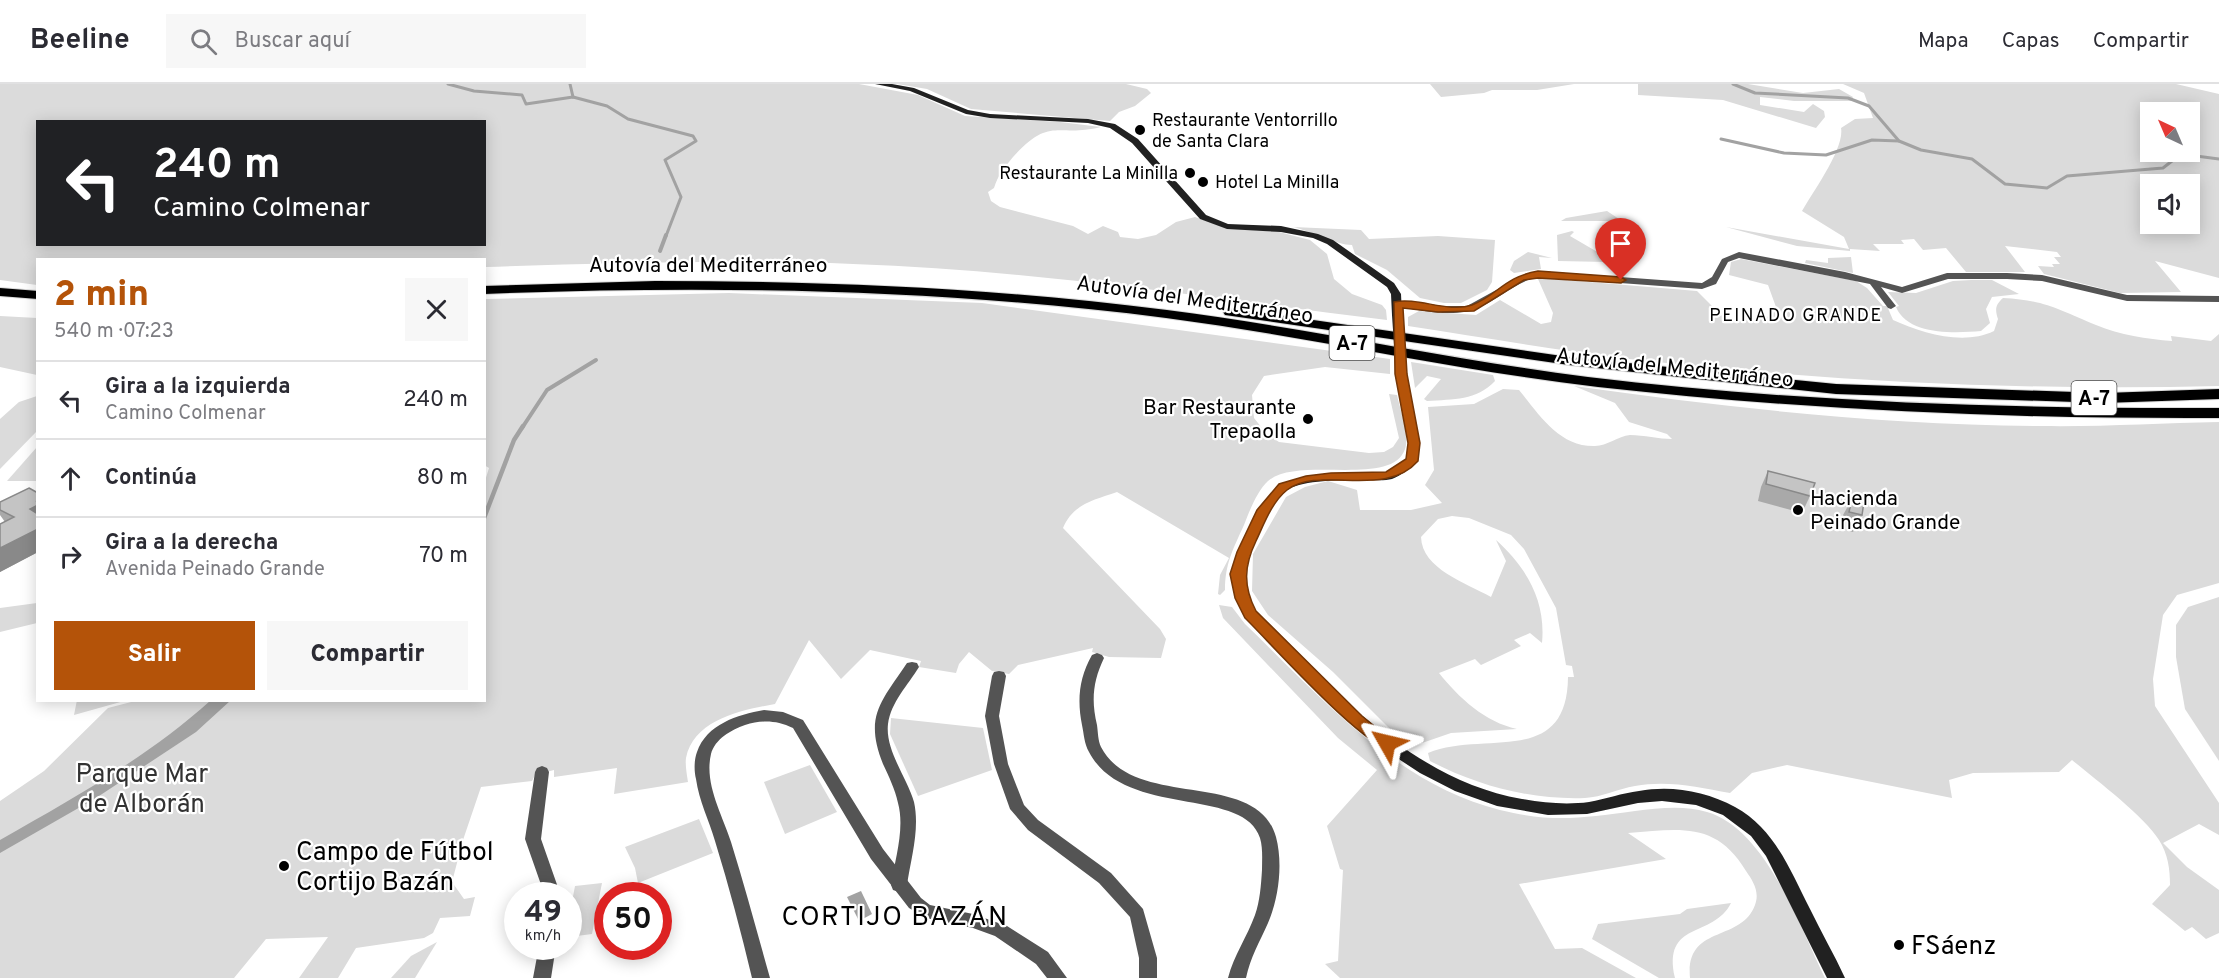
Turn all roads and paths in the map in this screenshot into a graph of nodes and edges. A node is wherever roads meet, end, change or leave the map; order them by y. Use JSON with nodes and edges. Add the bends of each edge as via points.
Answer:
{"nodes":[{"id":1,"x":878,"y":84,"type":"edge"},
{"id":2,"x":486,"y":279,"type":"edge"},
{"id":3,"x":1874,"y":284,"type":"junction"},
{"id":4,"x":486,"y":290,"type":"edge"},
{"id":5,"x":0,"y":292,"type":"edge"},
{"id":6,"x":36,"y":295,"type":"edge"},
{"id":7,"x":2219,"y":299,"type":"edge"},
{"id":8,"x":1397,"y":304,"type":"junction"},
{"id":9,"x":0,"y":305,"type":"edge"},
{"id":10,"x":1891,"y":306,"type":"dead end"},
{"id":11,"x":36,"y":307,"type":"edge"},
{"id":12,"x":2219,"y":394,"type":"edge"},
{"id":13,"x":2219,"y":413,"type":"edge"},
{"id":14,"x":1097,"y":658,"type":"dead end"},
{"id":15,"x":912,"y":667,"type":"dead end"},
{"id":16,"x":999,"y":676,"type":"dead end"},
{"id":17,"x":542,"y":772,"type":"dead end"},
{"id":18,"x":548,"y":882,"type":"edge"},
{"id":19,"x":899,"y":885,"type":"junction"},
{"id":20,"x":545,"y":960,"type":"edge"},
{"id":21,"x":542,"y":978,"type":"edge"},
{"id":22,"x":761,"y":978,"type":"edge"},
{"id":23,"x":1058,"y":978,"type":"edge"},
{"id":24,"x":1148,"y":978,"type":"edge"},
{"id":25,"x":1237,"y":978,"type":"edge"},
{"id":26,"x":1836,"y":978,"type":"edge"}],
"edges":[{"from":1,"to":8,"type":"main road","via":[[928,94],[966,112],[1089,121],[1119,129],[1135,141],[1203,217],[1227,226],[1298,231],[1330,242],[1391,285]]},
{"from":2,"to":12,"type":"highway","name":"Autovía del Mediterráneo","number":"A-7","via":[[674,272],[913,278],[1025,286],[1261,315],[1569,360],[1836,389],[2093,398]]},
{"from":3,"to":7,"type":"street","via":[[1902,290],[1947,276],[2007,276],[2042,278],[2127,298]]},
{"from":3,"to":8,"type":"street","via":[[1739,255],[1727,256],[1716,279],[1706,285],[1538,274],[1521,278],[1474,308]]},
{"from":3,"to":10,"type":"street"},
{"from":4,"to":13,"type":"highway","name":"Autovía del Mediterráneo","number":"A-7","via":[[751,283],[913,290],[1038,299],[1169,315],[1573,379],[1844,405],[1987,412]]},
{"from":5,"to":6,"type":"highway"},
{"from":8,"to":26,"type":"main road","bridge":true,"via":[[1401,374],[1414,443],[1412,461],[1389,476],[1331,477],[1283,487],[1264,510],[1238,574],[1242,598],[1250,614],[1356,720],[1402,755],[1453,784],[1497,800],[1551,810],[1598,807],[1643,796],[1677,795],[1701,798],[1727,809],[1751,826],[1769,846]]},
{"from":9,"to":11,"type":"highway"},
{"from":14,"to":25,"type":"street","via":[[1087,678],[1084,706],[1095,750],[1115,774],[1153,791],[1228,803],[1250,813],[1267,833],[1270,869],[1264,914]]},
{"from":15,"to":19,"type":"street","via":[[879,725],[908,815]]},
{"from":16,"to":24,"type":"street","via":[[992,716],[1001,764],[1018,809],[1033,825],[1105,878],[1137,914],[1148,958]]},
{"from":17,"to":18,"type":"street","via":[[532,839]]},
{"from":19,"to":22,"type":"street","via":[[798,724],[782,716],[763,715],[732,724],[720,732],[708,743],[703,756],[703,783]]},
{"from":19,"to":23,"type":"street","via":[[926,911],[1001,931],[1042,958]]},
{"from":20,"to":21,"type":"street"}]}
